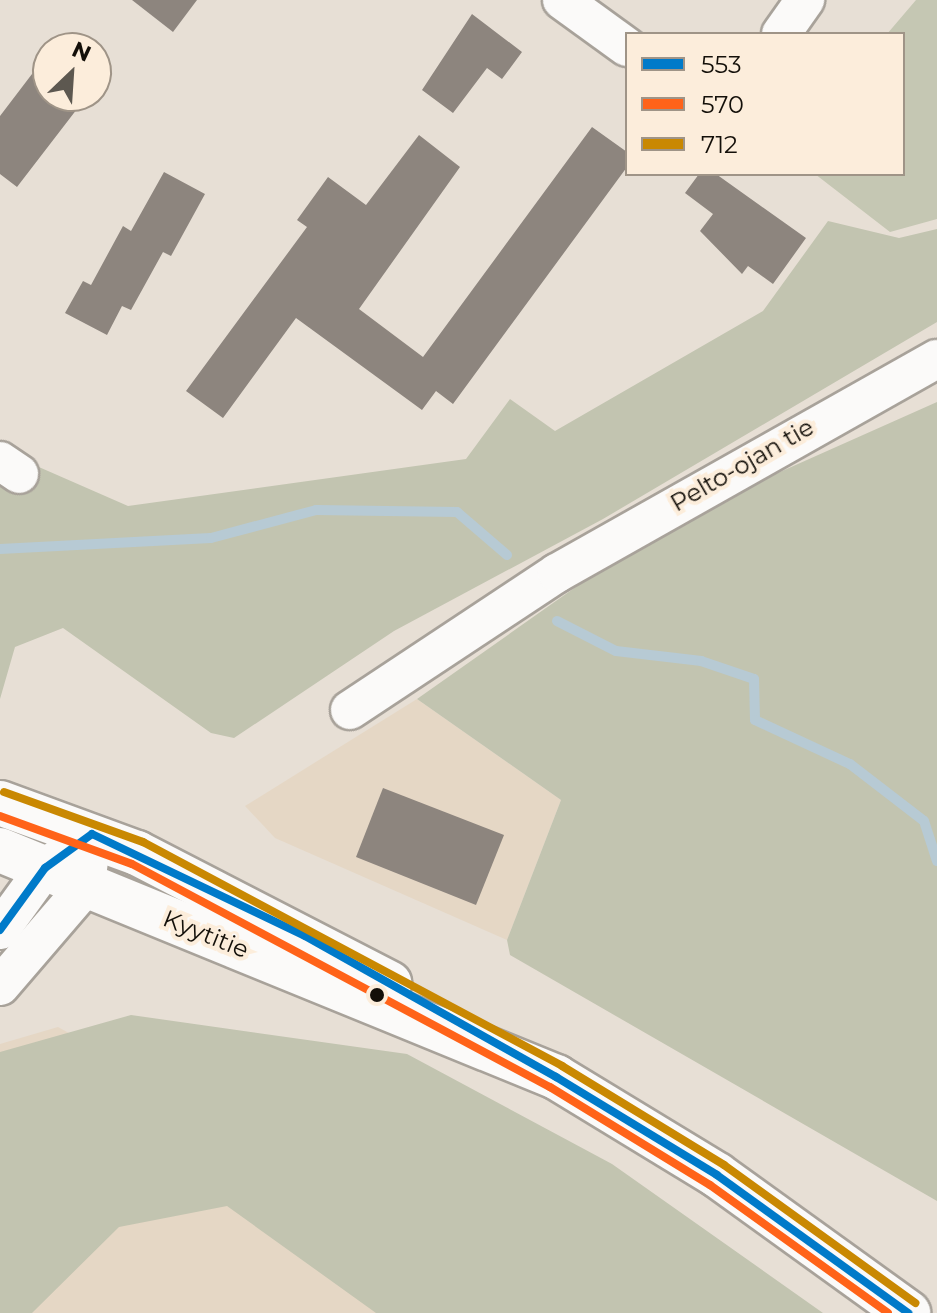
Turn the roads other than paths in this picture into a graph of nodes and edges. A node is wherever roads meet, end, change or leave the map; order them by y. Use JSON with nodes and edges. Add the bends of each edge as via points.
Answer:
{"nodes":[{"id":1,"x":562,"y":0,"type":"edge"},
{"id":2,"x":805,"y":0,"type":"edge"},
{"id":3,"x":782,"y":32,"type":"edge"},
{"id":4,"x":625,"y":46,"type":"edge"},
{"id":5,"x":937,"y":359,"type":"edge"},
{"id":6,"x":350,"y":710,"type":"dead end"},
{"id":7,"x":0,"y":803,"type":"edge"},
{"id":8,"x":92,"y":834,"type":"junction"},
{"id":9,"x":0,"y":850,"type":"edge"},
{"id":10,"x":45,"y":868,"type":"junction"},
{"id":11,"x":86,"y":886,"type":"junction"},
{"id":12,"x":0,"y":930,"type":"edge"},
{"id":13,"x":0,"y":986,"type":"edge"},
{"id":14,"x":546,"y":1072,"type":"junction"},
{"id":15,"x":908,"y":1313,"type":"edge"}],
"edges":[{"from":1,"to":4,"type":"street"},
{"from":2,"to":3,"type":"street"},
{"from":5,"to":6,"type":"street","name":"Pelto-ojan tie","via":[[634,527]]},
{"from":7,"to":8,"type":"main road","name":"Kyytitie"},
{"from":8,"to":10,"type":"street"},
{"from":8,"to":11,"type":"street"},
{"from":8,"to":14,"type":"main road","name":"Kyytitie","via":[[305,936]]},
{"from":9,"to":10,"type":"main road","name":"Kyytitie"},
{"from":10,"to":11,"type":"main road","name":"Kyytitie"},
{"from":10,"to":12,"type":"street"},
{"from":11,"to":13,"type":"street"},
{"from":11,"to":14,"type":"main road","name":"Kyytitie"},
{"from":14,"to":15,"type":"main road","name":"Kyytitie","via":[[717,1175]]}]}
